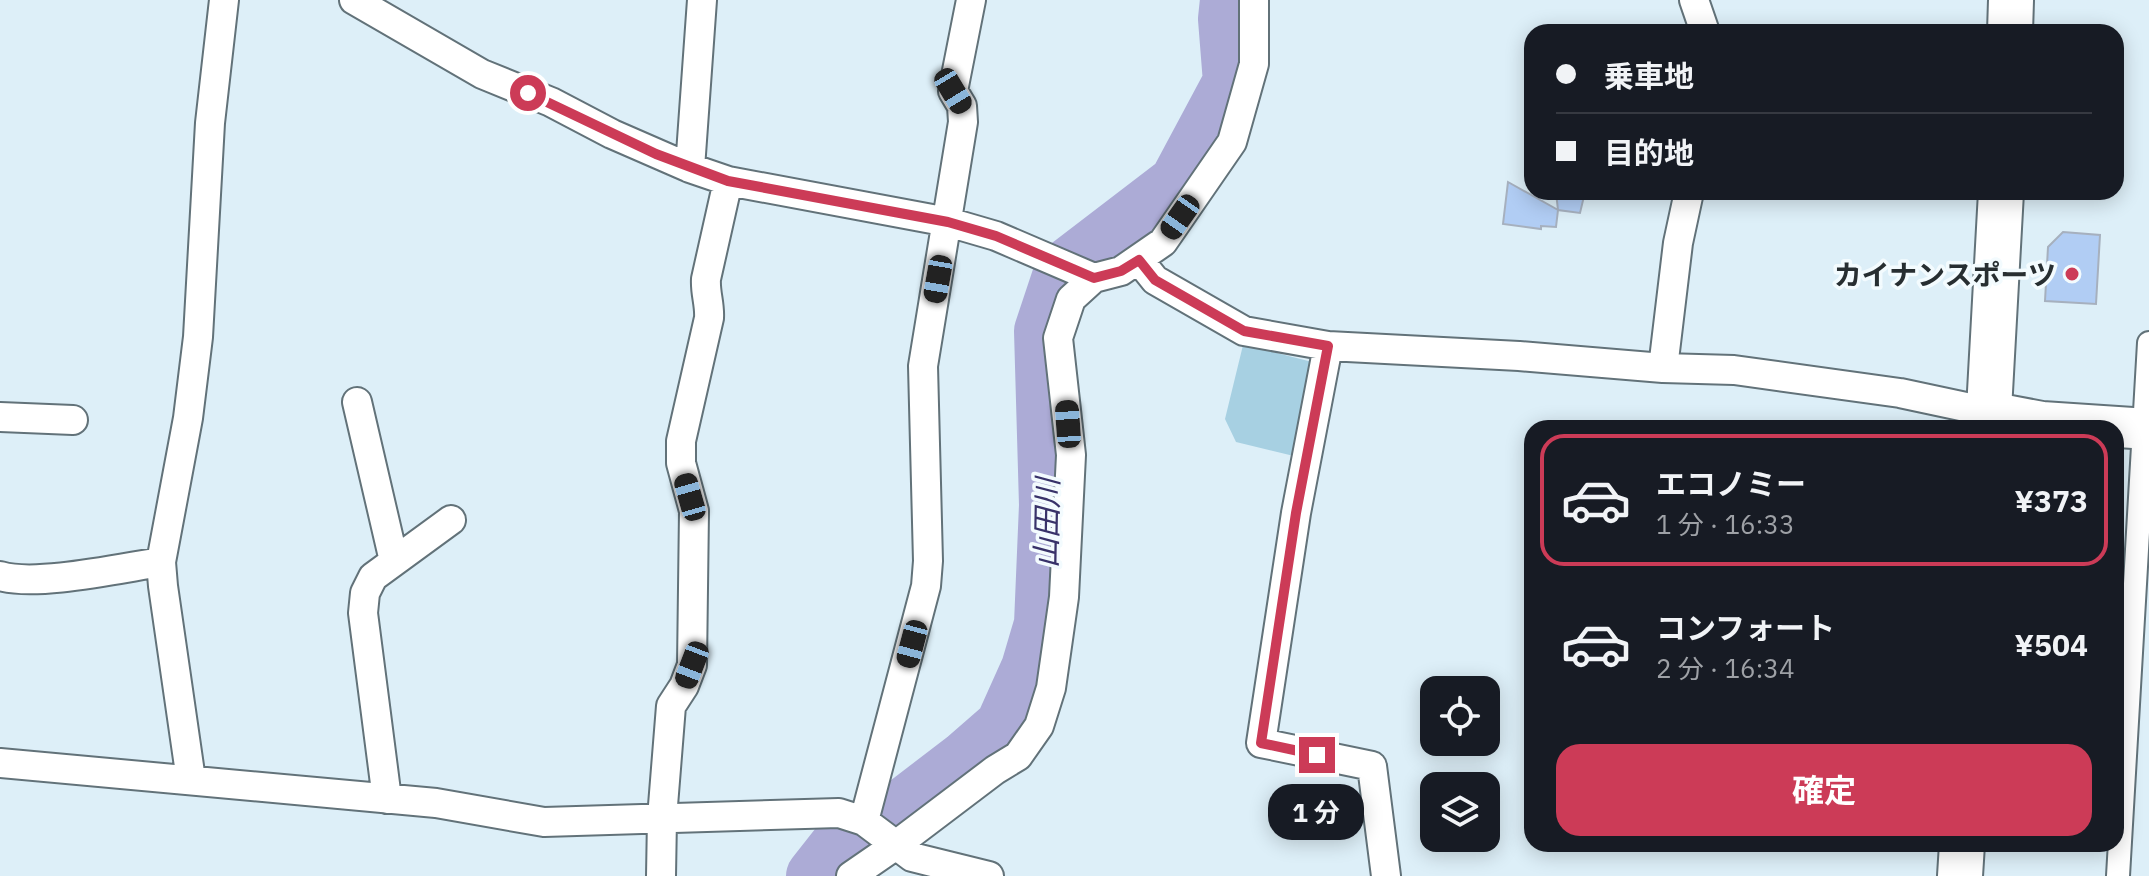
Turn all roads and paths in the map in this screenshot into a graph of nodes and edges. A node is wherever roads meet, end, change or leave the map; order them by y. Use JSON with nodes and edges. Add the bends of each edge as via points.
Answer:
{"nodes":[{"id":1,"x":224,"y":0,"type":"edge"},
{"id":2,"x":354,"y":0,"type":"edge"},
{"id":3,"x":702,"y":0,"type":"edge"},
{"id":4,"x":971,"y":0,"type":"edge"},
{"id":5,"x":1254,"y":0,"type":"edge"},
{"id":6,"x":1694,"y":0,"type":"edge"},
{"id":7,"x":2011,"y":0,"type":"edge"},
{"id":8,"x":1702,"y":24,"type":"edge"},
{"id":9,"x":2010,"y":24,"type":"edge"},
{"id":10,"x":690,"y":168,"type":"junction"},
{"id":11,"x":728,"y":181,"type":"junction"},
{"id":12,"x":1687,"y":200,"type":"edge"},
{"id":13,"x":2001,"y":200,"type":"edge"},
{"id":14,"x":948,"y":222,"type":"junction"},
{"id":15,"x":1139,"y":260,"type":"junction"},
{"id":16,"x":1094,"y":278,"type":"junction"},
{"id":17,"x":2149,"y":343,"type":"edge"},
{"id":18,"x":1328,"y":346,"type":"junction"},
{"id":19,"x":1663,"y":368,"type":"junction"},
{"id":20,"x":357,"y":402,"type":"dead end"},
{"id":21,"x":0,"y":417,"type":"edge"},
{"id":22,"x":73,"y":420,"type":"dead end"},
{"id":23,"x":1988,"y":420,"type":"edge"},
{"id":24,"x":2124,"y":427,"type":"edge"},
{"id":25,"x":2147,"y":429,"type":"edge"},
{"id":26,"x":451,"y":520,"type":"dead end"},
{"id":27,"x":394,"y":561,"type":"junction"},
{"id":28,"x":161,"y":562,"type":"junction"},
{"id":29,"x":0,"y":576,"type":"edge"},
{"id":30,"x":0,"y":763,"type":"edge"},
{"id":31,"x":191,"y":780,"type":"junction"},
{"id":32,"x":2124,"y":784,"type":"edge"},
{"id":33,"x":387,"y":799,"type":"junction"},
{"id":34,"x":662,"y":818,"type":"junction"},
{"id":35,"x":864,"y":821,"type":"junction"},
{"id":36,"x":896,"y":845,"type":"junction"},
{"id":37,"x":1962,"y":852,"type":"edge"},
{"id":38,"x":2120,"y":852,"type":"edge"},
{"id":39,"x":661,"y":876,"type":"edge"},
{"id":40,"x":851,"y":876,"type":"edge"},
{"id":41,"x":989,"y":876,"type":"edge"},
{"id":42,"x":1386,"y":876,"type":"edge"},
{"id":43,"x":1960,"y":876,"type":"edge"},
{"id":44,"x":2118,"y":876,"type":"edge"}],
"edges":[{"from":1,"to":28,"type":"street","via":[[210,123],[198,337]]},
{"from":2,"to":10,"type":"street","via":[[482,74]]},
{"from":3,"to":10,"type":"street"},
{"from":4,"to":14,"type":"street","via":[[954,79],[963,122]]},
{"from":5,"to":15,"type":"street","via":[[1254,64],[1232,142],[1163,242]]},
{"from":6,"to":8,"type":"street"},
{"from":7,"to":9,"type":"highway"},
{"from":10,"to":11,"type":"street"},
{"from":11,"to":14,"type":"street"},
{"from":11,"to":34,"type":"street","via":[[706,279],[709,318],[681,441],[681,463],[694,511],[692,665],[671,706]]},
{"from":12,"to":19,"type":"street"},
{"from":13,"to":23,"type":"highway"},
{"from":14,"to":16,"type":"street","via":[[996,236]]},
{"from":14,"to":35,"type":"street","via":[[923,366],[926,586]]},
{"from":15,"to":16,"type":"street"},
{"from":15,"to":18,"type":"street","via":[[1155,280],[1244,331]]},
{"from":16,"to":36,"type":"street","via":[[1071,299],[1058,338],[1071,455],[1065,581],[1051,688],[1039,726],[1018,756]]},
{"from":17,"to":25,"type":"street"},
{"from":18,"to":19,"type":"street"},
{"from":18,"to":42,"type":"street","via":[[1261,743],[1372,766]]},
{"from":19,"to":23,"type":"street","via":[[1734,370],[1900,393]]},
{"from":20,"to":27,"type":"street"},
{"from":21,"to":22,"type":"street"},
{"from":24,"to":25,"type":"main road"},
{"from":25,"to":32,"type":"street"},
{"from":26,"to":27,"type":"street"},
{"from":27,"to":33,"type":"street","via":[[373,577],[363,613]]},
{"from":28,"to":29,"type":"street","via":[[37,579]]},
{"from":28,"to":31,"type":"street"},
{"from":30,"to":31,"type":"street"},
{"from":31,"to":33,"type":"street"},
{"from":33,"to":34,"type":"street","via":[[544,822]]},
{"from":34,"to":35,"type":"street","via":[[839,813]]},
{"from":34,"to":39,"type":"street"},
{"from":35,"to":36,"type":"street"},
{"from":36,"to":40,"type":"street"},
{"from":36,"to":41,"type":"street","via":[[912,857]]},
{"from":37,"to":43,"type":"highway"},
{"from":38,"to":44,"type":"street"}]}
